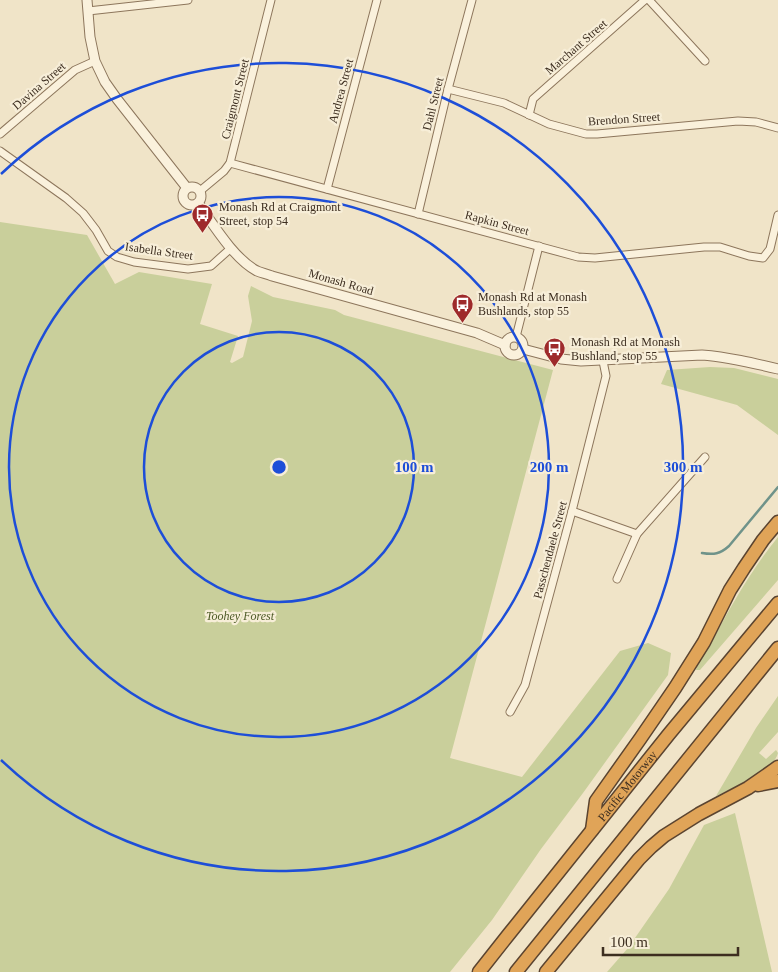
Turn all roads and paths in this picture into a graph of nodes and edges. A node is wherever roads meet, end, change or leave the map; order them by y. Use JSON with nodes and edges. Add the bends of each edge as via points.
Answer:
{"nodes":[{"id":1,"x":87,"y":0,"type":"edge"},
{"id":2,"x":188,"y":0,"type":"edge"},
{"id":3,"x":271,"y":0,"type":"edge"},
{"id":4,"x":376,"y":0,"type":"edge"},
{"id":5,"x":472,"y":0,"type":"edge"},
{"id":6,"x":647,"y":0,"type":"edge"},
{"id":7,"x":88,"y":11,"type":"junction"},
{"id":8,"x":95,"y":61,"type":"junction"},
{"id":9,"x":705,"y":61,"type":"dead end"},
{"id":10,"x":448,"y":88,"type":"junction"},
{"id":11,"x":529,"y":115,"type":"junction"},
{"id":12,"x":778,"y":128,"type":"edge"},
{"id":13,"x":0,"y":134,"type":"edge"},
{"id":14,"x":0,"y":151,"type":"edge"},
{"id":15,"x":230,"y":163,"type":"junction"},
{"id":16,"x":187,"y":188,"type":"junction"},
{"id":17,"x":327,"y":188,"type":"junction"},
{"id":18,"x":200,"y":190,"type":"junction"},
{"id":19,"x":198,"y":203,"type":"junction"},
{"id":20,"x":418,"y":214,"type":"junction"},
{"id":21,"x":778,"y":215,"type":"edge"},
{"id":22,"x":539,"y":246,"type":"junction"},
{"id":23,"x":231,"y":248,"type":"junction"},
{"id":24,"x":516,"y":337,"type":"junction"},
{"id":25,"x":505,"y":344,"type":"junction"},
{"id":26,"x":523,"y":349,"type":"junction"},
{"id":27,"x":603,"y":361,"type":"junction"},
{"id":28,"x":778,"y":369,"type":"edge"},
{"id":29,"x":705,"y":457,"type":"dead end"},
{"id":30,"x":572,"y":511,"type":"junction"},
{"id":31,"x":778,"y":522,"type":"edge"},
{"id":32,"x":637,"y":534,"type":"junction"},
{"id":33,"x":617,"y":579,"type":"dead end"},
{"id":34,"x":778,"y":603,"type":"edge"},
{"id":35,"x":778,"y":648,"type":"edge"},
{"id":36,"x":510,"y":712,"type":"dead end"},
{"id":37,"x":778,"y":768,"type":"edge"},
{"id":38,"x":778,"y":781,"type":"edge"},
{"id":39,"x":748,"y":788,"type":"junction"},
{"id":40,"x":592,"y":830,"type":"junction"},
{"id":41,"x":479,"y":972,"type":"edge"},
{"id":42,"x":516,"y":972,"type":"edge"},
{"id":43,"x":546,"y":972,"type":"edge"}],
"edges":[{"from":1,"to":7,"type":"street","name":"Monash Road"},
{"from":2,"to":7,"type":"street"},
{"from":3,"to":15,"type":"street","name":"Craigmont Street"},
{"from":4,"to":17,"type":"street","name":"Andrea Street"},
{"from":5,"to":10,"type":"street","name":"Dahl Street"},
{"from":6,"to":9,"type":"street"},
{"from":6,"to":11,"type":"street","name":"Marchant Street","via":[[533,99]]},
{"from":7,"to":8,"type":"street","name":"Monash Road"},
{"from":8,"to":13,"type":"street","name":"Davina Street","via":[[75,70]]},
{"from":8,"to":16,"type":"street","name":"Monash Road","via":[[117,99]]},
{"from":10,"to":11,"type":"street","name":"Brendon Street","via":[[504,103]]},
{"from":10,"to":20,"type":"street","name":"Dahl Street"},
{"from":11,"to":12,"type":"street","name":"Brendon Street","via":[[586,134],[738,121]]},
{"from":14,"to":23,"type":"street","name":"Isabella Street","via":[[83,213],[108,251],[117,257],[188,269],[211,266]]},
{"from":15,"to":17,"type":"street","name":"Rapkin Street"},
{"from":15,"to":18,"type":"street"},
{"from":16,"to":18,"type":"street","via":[[194,186]]},
{"from":16,"to":19,"type":"street","name":"Monash Road","via":[[183,194],[185,202],[191,205]]},
{"from":17,"to":20,"type":"street","name":"Rapkin Street"},
{"from":18,"to":19,"type":"street","via":[[202,197]]},
{"from":19,"to":23,"type":"street","name":"Monash Road"},
{"from":20,"to":22,"type":"street","name":"Rapkin Street"},
{"from":21,"to":22,"type":"street","name":"Rapkin Street","via":[[770,249],[764,258],[720,247],[595,258],[578,257]]},
{"from":22,"to":24,"type":"street"},
{"from":23,"to":25,"type":"street","name":"Monash Road","via":[[256,270],[272,276],[477,333]]},
{"from":24,"to":25,"type":"street","via":[[509,338]]},
{"from":24,"to":26,"type":"street","via":[[522,342]]},
{"from":25,"to":26,"type":"street","name":"Monash Road","via":[[506,351],[512,355]]},
{"from":26,"to":27,"type":"street","name":"Monash Road","via":[[560,359]]},
{"from":27,"to":28,"type":"street","name":"Monash Road","via":[[702,355]]},
{"from":27,"to":30,"type":"street","name":"Passchendaele Street","via":[[606,376]]},
{"from":29,"to":32,"type":"street"},
{"from":30,"to":32,"type":"street"},
{"from":30,"to":36,"type":"street","name":"Passchendaele Street","via":[[525,685]]},
{"from":31,"to":40,"type":"highway","via":[[730,590],[688,668],[596,801]]},
{"from":32,"to":33,"type":"street"},
{"from":34,"to":40,"type":"highway","name":"Pacific Motorway"},
{"from":35,"to":42,"type":"highway"},
{"from":37,"to":39,"type":"highway"},
{"from":38,"to":39,"type":"highway"},
{"from":39,"to":43,"type":"highway","via":[[699,814],[651,847]]},
{"from":40,"to":41,"type":"highway","name":"Pacific Motorway"}]}
